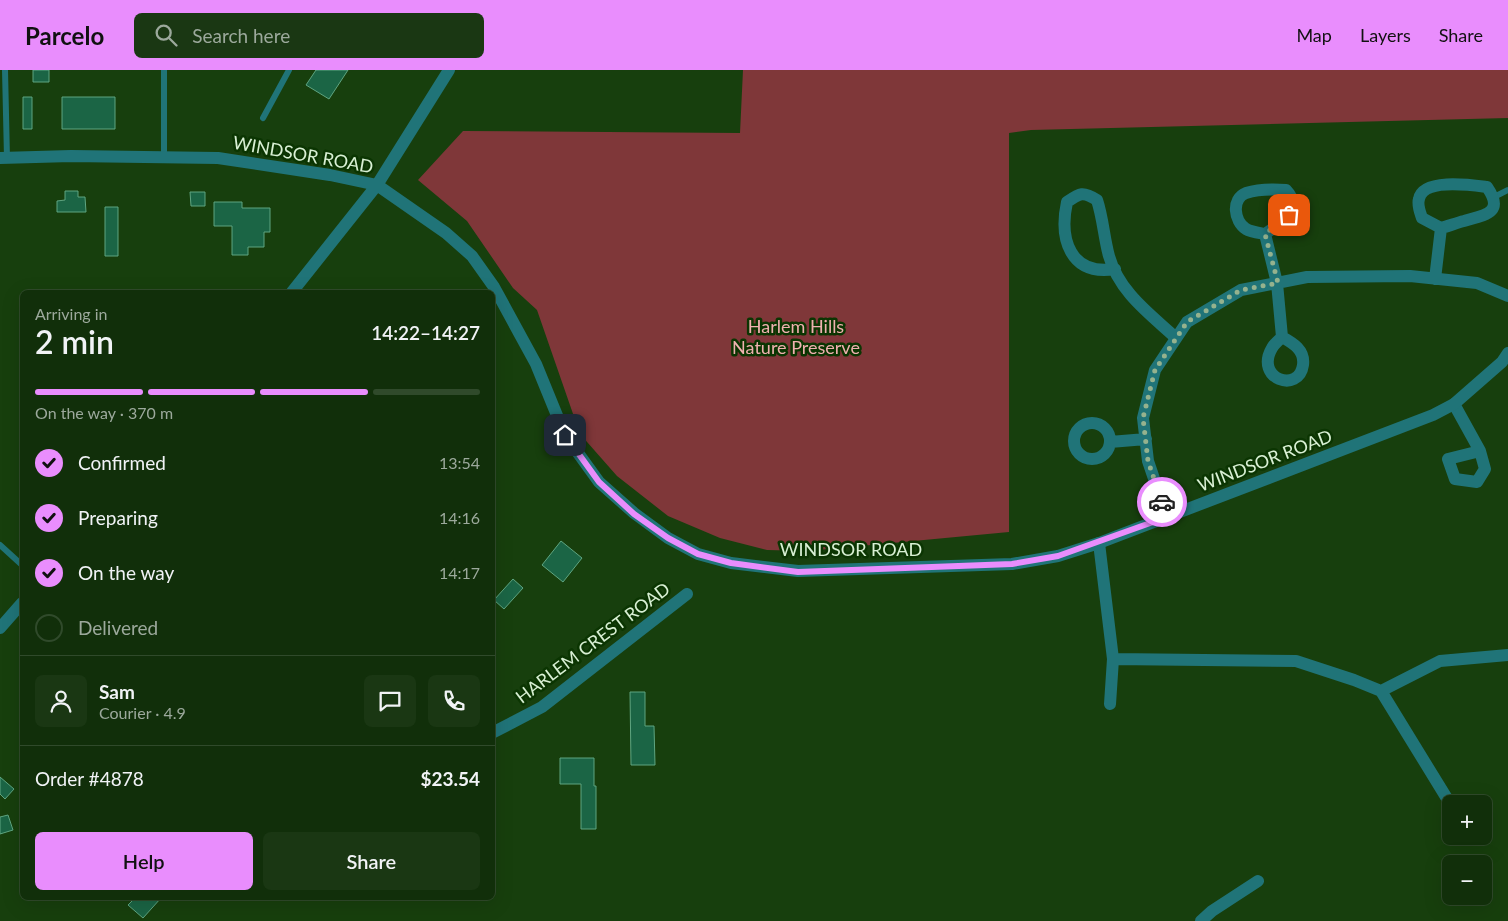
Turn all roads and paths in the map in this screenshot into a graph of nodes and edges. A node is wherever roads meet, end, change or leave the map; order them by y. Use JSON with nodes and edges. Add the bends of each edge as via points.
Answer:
{"nodes":[{"id":1,"x":5,"y":70,"type":"edge"},
{"id":2,"x":164,"y":70,"type":"edge"},
{"id":3,"x":289,"y":70,"type":"edge"},
{"id":4,"x":449,"y":70,"type":"edge"},
{"id":5,"x":263,"y":118,"type":"dead end"},
{"id":6,"x":164,"y":156,"type":"junction"},
{"id":7,"x":3,"y":158,"type":"edge"},
{"id":8,"x":377,"y":185,"type":"junction"},
{"id":9,"x":1508,"y":190,"type":"edge"},
{"id":10,"x":1494,"y":197,"type":"junction"},
{"id":11,"x":1441,"y":228,"type":"junction"},
{"id":12,"x":1265,"y":234,"type":"junction"},
{"id":13,"x":1115,"y":269,"type":"junction"},
{"id":14,"x":1435,"y":279,"type":"junction"},
{"id":15,"x":1278,"y":283,"type":"junction"},
{"id":16,"x":294,"y":290,"type":"edge"},
{"id":17,"x":1508,"y":296,"type":"edge"},
{"id":18,"x":1282,"y":337,"type":"dead end"},
{"id":19,"x":1176,"y":338,"type":"junction"},
{"id":20,"x":1508,"y":353,"type":"edge"},
{"id":21,"x":1454,"y":404,"type":"junction"},
{"id":22,"x":1146,"y":439,"type":"junction"},
{"id":23,"x":1110,"y":442,"type":"dead end"},
{"id":24,"x":1480,"y":451,"type":"dead end"},
{"id":25,"x":1167,"y":517,"type":"junction"},
{"id":26,"x":1099,"y":543,"type":"junction"},
{"id":27,"x":0,"y":545,"type":"edge"},
{"id":28,"x":20,"y":563,"type":"edge"},
{"id":29,"x":687,"y":594,"type":"dead end"},
{"id":30,"x":20,"y":605,"type":"edge"},
{"id":31,"x":0,"y":628,"type":"edge"},
{"id":32,"x":1508,"y":655,"type":"edge"},
{"id":33,"x":1113,"y":660,"type":"junction"},
{"id":34,"x":1381,"y":692,"type":"junction"},
{"id":35,"x":1110,"y":704,"type":"dead end"},
{"id":36,"x":495,"y":731,"type":"edge"},
{"id":37,"x":1445,"y":795,"type":"edge"},
{"id":38,"x":1258,"y":881,"type":"dead end"},
{"id":39,"x":1201,"y":921,"type":"edge"}],
"edges":[{"from":1,"to":7,"type":"lane"},
{"from":2,"to":6,"type":"lane"},
{"from":3,"to":5,"type":"lane"},
{"from":4,"to":8,"type":"street"},
{"from":6,"to":7,"type":"street","name":"WINDSOR ROAD"},
{"from":6,"to":8,"type":"street","name":"WINDSOR ROAD","via":[[242,161]]},
{"from":8,"to":16,"type":"street"},
{"from":8,"to":26,"type":"street","name":"WINDSOR ROAD","via":[[446,233],[472,256],[494,287],[536,364],[565,435],[599,482],[634,514],[698,554],[731,563],[798,572],[1012,564],[1058,556]]},
{"from":9,"to":10,"type":"lane"},
{"from":10,"to":11,"type":"street","via":[[1490,212]]},
{"from":10,"to":11,"type":"street","via":[[1487,187],[1474,185],[1433,186],[1424,190],[1418,198],[1422,218]]},
{"from":11,"to":14,"type":"street"},
{"from":12,"to":12,"type":"street","via":[[1289,215],[1293,206],[1292,196],[1286,190],[1268,188],[1246,194],[1241,196],[1236,206],[1239,220],[1246,229]]},
{"from":12,"to":15,"type":"street"},
{"from":13,"to":13,"type":"street","via":[[1109,257],[1097,200],[1087,194],[1077,195],[1067,202],[1063,217],[1066,244],[1074,258],[1086,267]]},
{"from":13,"to":19,"type":"street","via":[[1124,289]]},
{"from":14,"to":15,"type":"street","via":[[1410,276],[1307,277]]},
{"from":14,"to":17,"type":"street","via":[[1477,283]]},
{"from":15,"to":18,"type":"street"},
{"from":15,"to":19,"type":"street","via":[[1241,290],[1187,322]]},
{"from":19,"to":22,"type":"street","via":[[1155,370],[1143,418]]},
{"from":20,"to":21,"type":"street","name":"WINDSOR ROAD"},
{"from":21,"to":24,"type":"street"},
{"from":21,"to":25,"type":"street","name":"WINDSOR ROAD","via":[[1433,415]]},
{"from":22,"to":23,"type":"street"},
{"from":22,"to":25,"type":"street","via":[[1148,461]]},
{"from":25,"to":26,"type":"street","name":"WINDSOR ROAD"},
{"from":26,"to":33,"type":"street"},
{"from":27,"to":28,"type":"lane"},
{"from":29,"to":36,"type":"street","name":"HARLEM CREST ROAD","via":[[542,707]]},
{"from":30,"to":31,"type":"street"},
{"from":32,"to":34,"type":"street","via":[[1440,661]]},
{"from":33,"to":34,"type":"street","via":[[1296,661]]},
{"from":33,"to":35,"type":"street"},
{"from":34,"to":37,"type":"street"},
{"from":38,"to":39,"type":"street"}]}
